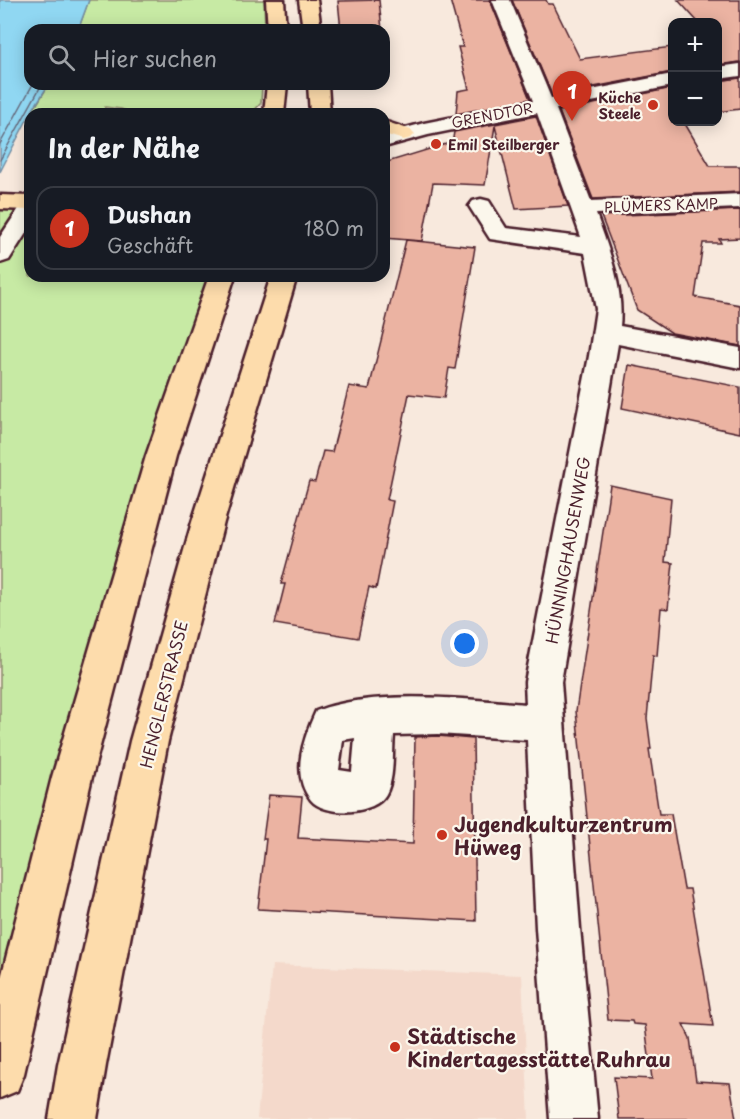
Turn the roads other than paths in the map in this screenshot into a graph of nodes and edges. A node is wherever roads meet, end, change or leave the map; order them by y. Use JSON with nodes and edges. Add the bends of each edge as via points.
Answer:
{"nodes":[{"id":1,"x":275,"y":0,"type":"edge"},
{"id":2,"x":308,"y":0,"type":"edge"},
{"id":3,"x":501,"y":0,"type":"edge"},
{"id":4,"x":277,"y":24,"type":"edge"},
{"id":5,"x":311,"y":24,"type":"edge"},
{"id":6,"x":740,"y":70,"type":"edge"},
{"id":7,"x":722,"y":72,"type":"edge"},
{"id":8,"x":668,"y":81,"type":"edge"},
{"id":9,"x":544,"y":104,"type":"junction"},
{"id":10,"x":390,"y":129,"type":"edge"},
{"id":11,"x":404,"y":134,"type":"junction"},
{"id":12,"x":390,"y":139,"type":"edge"},
{"id":13,"x":740,"y":201,"type":"edge"},
{"id":14,"x":22,"y":205,"type":"edge"},
{"id":15,"x":481,"y":206,"type":"dead end"},
{"id":16,"x":583,"y":208,"type":"junction"},
{"id":17,"x":596,"y":247,"type":"junction"},
{"id":18,"x":0,"y":255,"type":"edge"},
{"id":19,"x":216,"y":282,"type":"edge"},
{"id":20,"x":282,"y":282,"type":"edge"},
{"id":21,"x":605,"y":332,"type":"junction"},
{"id":22,"x":740,"y":358,"type":"edge"},
{"id":23,"x":376,"y":717,"type":"dead end"},
{"id":24,"x":546,"y":723,"type":"junction"},
{"id":25,"x":0,"y":1074,"type":"edge"},
{"id":26,"x":73,"y":1119,"type":"edge"},
{"id":27,"x":574,"y":1119,"type":"edge"}],
"edges":[{"from":1,"to":4,"type":"main road"},
{"from":2,"to":5,"type":"main road"},
{"from":3,"to":9,"type":"street","name":"HÜNNINGHAUSENWEG"},
{"from":6,"to":7,"type":"street"},
{"from":8,"to":9,"type":"street","name":"GRENDTOR"},
{"from":9,"to":11,"type":"street","name":"GRENDTOR"},
{"from":9,"to":16,"type":"street","name":"HÜNNINGHAUSENWEG"},
{"from":10,"to":11,"type":"main road"},
{"from":11,"to":12,"type":"street","name":"GRENDTOR"},
{"from":13,"to":16,"type":"street","name":"PLÜMERS KAMP"},
{"from":14,"to":18,"type":"street"},
{"from":15,"to":17,"type":"street","via":[[498,234]]},
{"from":16,"to":17,"type":"street","name":"HÜNNINGHAUSENWEG"},
{"from":17,"to":21,"type":"street","name":"HÜNNINGHAUSENWEG","via":[[609,309]]},
{"from":19,"to":25,"type":"main road","via":[[158,467],[72,777]]},
{"from":20,"to":26,"type":"main road","name":"HENGLERSTRASSE","via":[[207,522],[149,741]]},
{"from":21,"to":22,"type":"street"},
{"from":21,"to":24,"type":"street","name":"HÜNNINGHAUSENWEG","via":[[543,682]]},
{"from":23,"to":24,"type":"street","via":[[420,715]]},
{"from":24,"to":27,"type":"street","name":"HÜNNINGHAUSENWEG"}]}
